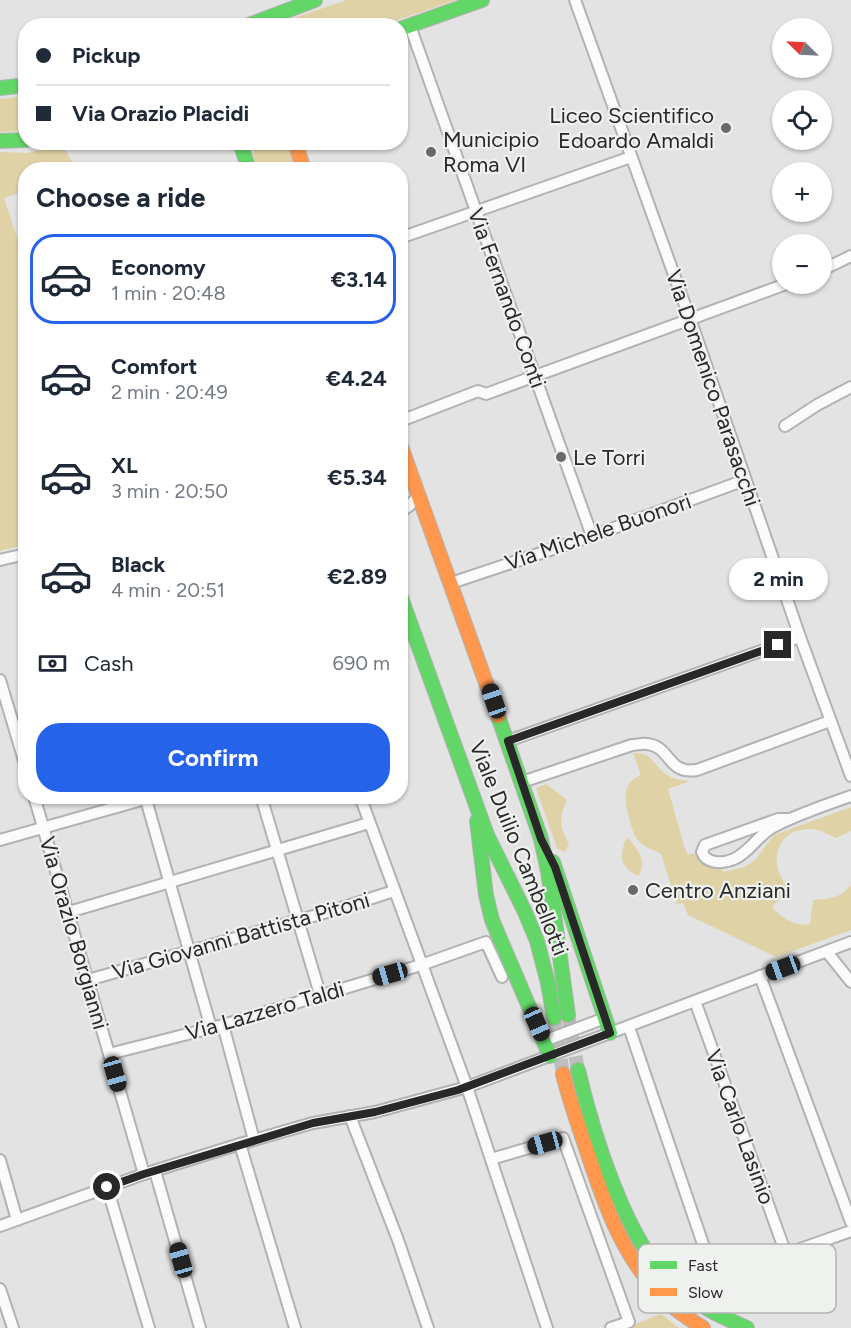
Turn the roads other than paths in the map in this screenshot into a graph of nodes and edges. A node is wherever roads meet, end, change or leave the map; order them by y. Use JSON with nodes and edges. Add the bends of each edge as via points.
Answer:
{"nodes":[{"id":1,"x":315,"y":0,"type":"edge"},
{"id":2,"x":482,"y":0,"type":"edge"},
{"id":3,"x":575,"y":0,"type":"edge"},
{"id":4,"x":267,"y":18,"type":"edge"},
{"id":5,"x":408,"y":26,"type":"edge"},
{"id":6,"x":408,"y":35,"type":"edge"},
{"id":7,"x":18,"y":86,"type":"edge"},
{"id":8,"x":0,"y":88,"type":"edge"},
{"id":9,"x":18,"y":140,"type":"edge"},
{"id":10,"x":0,"y":141,"type":"edge"},
{"id":11,"x":631,"y":157,"type":"junction"},
{"id":12,"x":477,"y":212,"type":"junction"},
{"id":13,"x":408,"y":235,"type":"edge"},
{"id":14,"x":851,"y":256,"type":"edge"},
{"id":15,"x":832,"y":265,"type":"edge"},
{"id":16,"x":772,"y":289,"type":"edge"},
{"id":17,"x":689,"y":318,"type":"junction"},
{"id":18,"x":535,"y":377,"type":"junction"},
{"id":19,"x":851,"y":387,"type":"edge"},
{"id":20,"x":408,"y":418,"type":"edge"},
{"id":21,"x":785,"y":426,"type":"dead end"},
{"id":22,"x":408,"y":464,"type":"edge"},
{"id":23,"x":745,"y":480,"type":"junction"},
{"id":24,"x":419,"y":495,"type":"junction"},
{"id":25,"x":408,"y":507,"type":"edge"},
{"id":26,"x":592,"y":536,"type":"junction"},
{"id":27,"x":18,"y":556,"type":"edge"},
{"id":28,"x":0,"y":560,"type":"edge"},
{"id":29,"x":451,"y":583,"type":"junction"},
{"id":30,"x":408,"y":617,"type":"edge"},
{"id":31,"x":800,"y":638,"type":"junction"},
{"id":32,"x":0,"y":681,"type":"edge"},
{"id":33,"x":830,"y":721,"type":"junction"},
{"id":34,"x":18,"y":741,"type":"edge"},
{"id":35,"x":508,"y":741,"type":"junction"},
{"id":36,"x":851,"y":776,"type":"edge"},
{"id":37,"x":522,"y":782,"type":"junction"},
{"id":38,"x":851,"y":796,"type":"edge"},
{"id":39,"x":474,"y":798,"type":"junction"},
{"id":40,"x":36,"y":804,"type":"edge"},
{"id":41,"x":124,"y":804,"type":"edge"},
{"id":42,"x":150,"y":804,"type":"edge"},
{"id":43,"x":264,"y":804,"type":"edge"},
{"id":44,"x":363,"y":804,"type":"edge"},
{"id":45,"x":790,"y":819,"type":"junction"},
{"id":46,"x":369,"y":823,"type":"junction"},
{"id":47,"x":43,"y":827,"type":"junction"},
{"id":48,"x":541,"y":839,"type":"junction"},
{"id":49,"x":0,"y":840,"type":"edge"},
{"id":50,"x":278,"y":850,"type":"junction"},
{"id":51,"x":170,"y":881,"type":"junction"},
{"id":52,"x":394,"y":891,"type":"junction"},
{"id":53,"x":69,"y":912,"type":"junction"},
{"id":54,"x":297,"y":921,"type":"junction"},
{"id":55,"x":851,"y":942,"type":"edge"},
{"id":56,"x":189,"y":951,"type":"junction"},
{"id":57,"x":827,"y":952,"type":"junction"},
{"id":58,"x":421,"y":965,"type":"junction"},
{"id":59,"x":760,"y":976,"type":"junction"},
{"id":60,"x":502,"y":977,"type":"dead end"},
{"id":61,"x":88,"y":980,"type":"junction"},
{"id":62,"x":851,"y":982,"type":"edge"},
{"id":63,"x":320,"y":994,"type":"junction"},
{"id":64,"x":695,"y":1001,"type":"junction"},
{"id":65,"x":568,"y":1015,"type":"tunnel mouth"},
{"id":66,"x":554,"y":1018,"type":"tunnel mouth"},
{"id":67,"x":605,"y":1018,"type":"junction"},
{"id":68,"x":223,"y":1025,"type":"junction"},
{"id":69,"x":629,"y":1027,"type":"junction"},
{"id":70,"x":211,"y":1028,"type":"junction"},
{"id":71,"x":610,"y":1033,"type":"junction"},
{"id":72,"x":544,"y":1041,"type":"junction"},
{"id":73,"x":109,"y":1054,"type":"junction"},
{"id":74,"x":550,"y":1056,"type":"junction"},
{"id":75,"x":578,"y":1070,"type":"tunnel mouth"},
{"id":76,"x":563,"y":1074,"type":"tunnel mouth"},
{"id":77,"x":467,"y":1087,"type":"junction"},
{"id":78,"x":350,"y":1116,"type":"junction"},
{"id":79,"x":254,"y":1140,"type":"junction"},
{"id":80,"x":240,"y":1144,"type":"junction"},
{"id":81,"x":491,"y":1159,"type":"junction"},
{"id":82,"x":0,"y":1160,"type":"edge"},
{"id":83,"x":149,"y":1172,"type":"junction"},
{"id":84,"x":107,"y":1187,"type":"junction"},
{"id":85,"x":17,"y":1220,"type":"junction"},
{"id":86,"x":851,"y":1222,"type":"edge"},
{"id":87,"x":0,"y":1226,"type":"edge"},
{"id":88,"x":851,"y":1232,"type":"edge"},
{"id":89,"x":641,"y":1244,"type":"edge"},
{"id":90,"x":703,"y":1244,"type":"edge"},
{"id":91,"x":782,"y":1244,"type":"edge"},
{"id":92,"x":816,"y":1244,"type":"edge"},
{"id":93,"x":638,"y":1270,"type":"edge"},
{"id":94,"x":0,"y":1289,"type":"edge"},
{"id":95,"x":680,"y":1313,"type":"edge"},
{"id":96,"x":712,"y":1313,"type":"edge"},
{"id":97,"x":13,"y":1328,"type":"edge"},
{"id":98,"x":149,"y":1328,"type":"edge"},
{"id":99,"x":201,"y":1328,"type":"edge"},
{"id":100,"x":295,"y":1328,"type":"edge"},
{"id":101,"x":428,"y":1328,"type":"edge"},
{"id":102,"x":547,"y":1328,"type":"edge"},
{"id":103,"x":610,"y":1328,"type":"edge"},
{"id":104,"x":703,"y":1328,"type":"edge"},
{"id":105,"x":747,"y":1328,"type":"edge"}],
"edges":[{"from":1,"to":4,"type":"main road"},
{"from":2,"to":5,"type":"main road"},
{"from":3,"to":11,"type":"street","name":"Via Domenico Parasacchi"},
{"from":6,"to":12,"type":"street","name":"Via Fernando Conti"},
{"from":7,"to":8,"type":"main road"},
{"from":9,"to":10,"type":"main road"},
{"from":11,"to":12,"type":"street"},
{"from":11,"to":17,"type":"street","name":"Via Domenico Parasacchi"},
{"from":12,"to":13,"type":"street"},
{"from":12,"to":18,"type":"street","name":"Via Fernando Conti"},
{"from":14,"to":15,"type":"street"},
{"from":16,"to":17,"type":"street"},
{"from":17,"to":18,"type":"street"},
{"from":17,"to":23,"type":"street","name":"Via Domenico Parasacchi"},
{"from":18,"to":20,"type":"street","via":[[486,394],[478,391]]},
{"from":18,"to":26,"type":"street","name":"Via Fernando Conti"},
{"from":19,"to":21,"type":"street"},
{"from":22,"to":24,"type":"main road","name":"Viale Duilio Cambellotti"},
{"from":23,"to":26,"type":"street","name":"Via Michele Buonori"},
{"from":23,"to":31,"type":"street","name":"Via Domenico Parasacchi"},
{"from":24,"to":25,"type":"street"},
{"from":24,"to":29,"type":"main road","name":"Viale Duilio Cambellotti"},
{"from":26,"to":29,"type":"street","name":"Via Michele Buonori"},
{"from":27,"to":28,"type":"street"},
{"from":29,"to":35,"type":"main road","name":"Viale Duilio Cambellotti"},
{"from":30,"to":39,"type":"main road","name":"Viale Duilio Cambellotti"},
{"from":31,"to":33,"type":"street","name":"Via Domenico Parasacchi"},
{"from":31,"to":35,"type":"street"},
{"from":32,"to":34,"type":"street"},
{"from":33,"to":36,"type":"street","name":"Via Domenico Parasacchi"},
{"from":33,"to":37,"type":"street","via":[[687,772],[677,768],[658,747],[647,744],[632,745]]},
{"from":35,"to":37,"type":"main road","name":"Viale Duilio Cambellotti"},
{"from":37,"to":48,"type":"main road","name":"Viale Duilio Cambellotti"},
{"from":38,"to":45,"type":"street"},
{"from":39,"to":66,"type":"main road","name":"Viale Duilio Cambellotti","via":[[490,842],[537,941]]},
{"from":39,"to":72,"type":"main road","via":[[489,911]]},
{"from":40,"to":47,"type":"street","name":"Via Orazio Borgianni"},
{"from":41,"to":47,"type":"street"},
{"from":42,"to":51,"type":"street"},
{"from":43,"to":50,"type":"street"},
{"from":44,"to":46,"type":"street"},
{"from":45,"to":45,"type":"street","via":[[778,819],[705,845],[703,855],[716,862],[735,859],[772,827]]},
{"from":46,"to":50,"type":"street"},
{"from":46,"to":52,"type":"street"},
{"from":47,"to":49,"type":"street"},
{"from":47,"to":53,"type":"street","name":"Via Orazio Borgianni"},
{"from":48,"to":65,"type":"main road","name":"Viale Duilio Cambellotti"},
{"from":48,"to":67,"type":"main road","via":[[555,867]]},
{"from":50,"to":51,"type":"street"},
{"from":50,"to":54,"type":"street"},
{"from":51,"to":53,"type":"street"},
{"from":51,"to":56,"type":"street"},
{"from":52,"to":54,"type":"street","name":"Via Giovanni Battista Pitoni"},
{"from":52,"to":58,"type":"street"},
{"from":53,"to":61,"type":"street","name":"Via Orazio Borgianni"},
{"from":54,"to":56,"type":"street","name":"Via Giovanni Battista Pitoni"},
{"from":54,"to":63,"type":"street"},
{"from":55,"to":57,"type":"street"},
{"from":56,"to":61,"type":"street","name":"Via Giovanni Battista Pitoni"},
{"from":56,"to":70,"type":"street"},
{"from":57,"to":59,"type":"street"},
{"from":57,"to":62,"type":"street"},
{"from":58,"to":60,"type":"street","name":"Via Lazzero Taldi","via":[[486,942]]},
{"from":58,"to":63,"type":"street","name":"Via Lazzero Taldi"},
{"from":58,"to":77,"type":"street"},
{"from":59,"to":64,"type":"street"},
{"from":59,"to":86,"type":"street"},
{"from":61,"to":73,"type":"street","name":"Via Orazio Borgianni"},
{"from":63,"to":68,"type":"street","name":"Via Lazzero Taldi"},
{"from":64,"to":69,"type":"street"},
{"from":64,"to":91,"type":"street","name":"Via Carlo Lasinio"},
{"from":67,"to":71,"type":"main road"},
{"from":67,"to":72,"type":"street"},
{"from":68,"to":70,"type":"street","name":"Via Lazzero Taldi"},
{"from":68,"to":79,"type":"street"},
{"from":69,"to":71,"type":"street"},
{"from":69,"to":90,"type":"street"},
{"from":70,"to":73,"type":"street","name":"Via Lazzero Taldi"},
{"from":71,"to":74,"type":"street"},
{"from":72,"to":74,"type":"main road"},
{"from":73,"to":83,"type":"street","name":"Via Orazio Borgianni"},
{"from":74,"to":77,"type":"street"},
{"from":75,"to":89,"type":"main road","via":[[619,1199]]},
{"from":76,"to":93,"type":"main road","via":[[612,1222]]},
{"from":77,"to":78,"type":"street"},
{"from":77,"to":81,"type":"street"},
{"from":78,"to":79,"type":"street"},
{"from":78,"to":101,"type":"street"},
{"from":79,"to":80,"type":"street"},
{"from":80,"to":83,"type":"street"},
{"from":80,"to":100,"type":"street"},
{"from":81,"to":102,"type":"street"},
{"from":81,"to":103,"type":"street","via":[[563,1138],[628,1322]]},
{"from":82,"to":85,"type":"street"},
{"from":83,"to":84,"type":"street"},
{"from":83,"to":99,"type":"street","name":"Via Orazio Borgianni"},
{"from":84,"to":85,"type":"street"},
{"from":84,"to":98,"type":"street"},
{"from":85,"to":87,"type":"street"},
{"from":88,"to":92,"type":"street"},
{"from":94,"to":97,"type":"street"},
{"from":95,"to":104,"type":"main road"},
{"from":96,"to":105,"type":"main road"}]}
